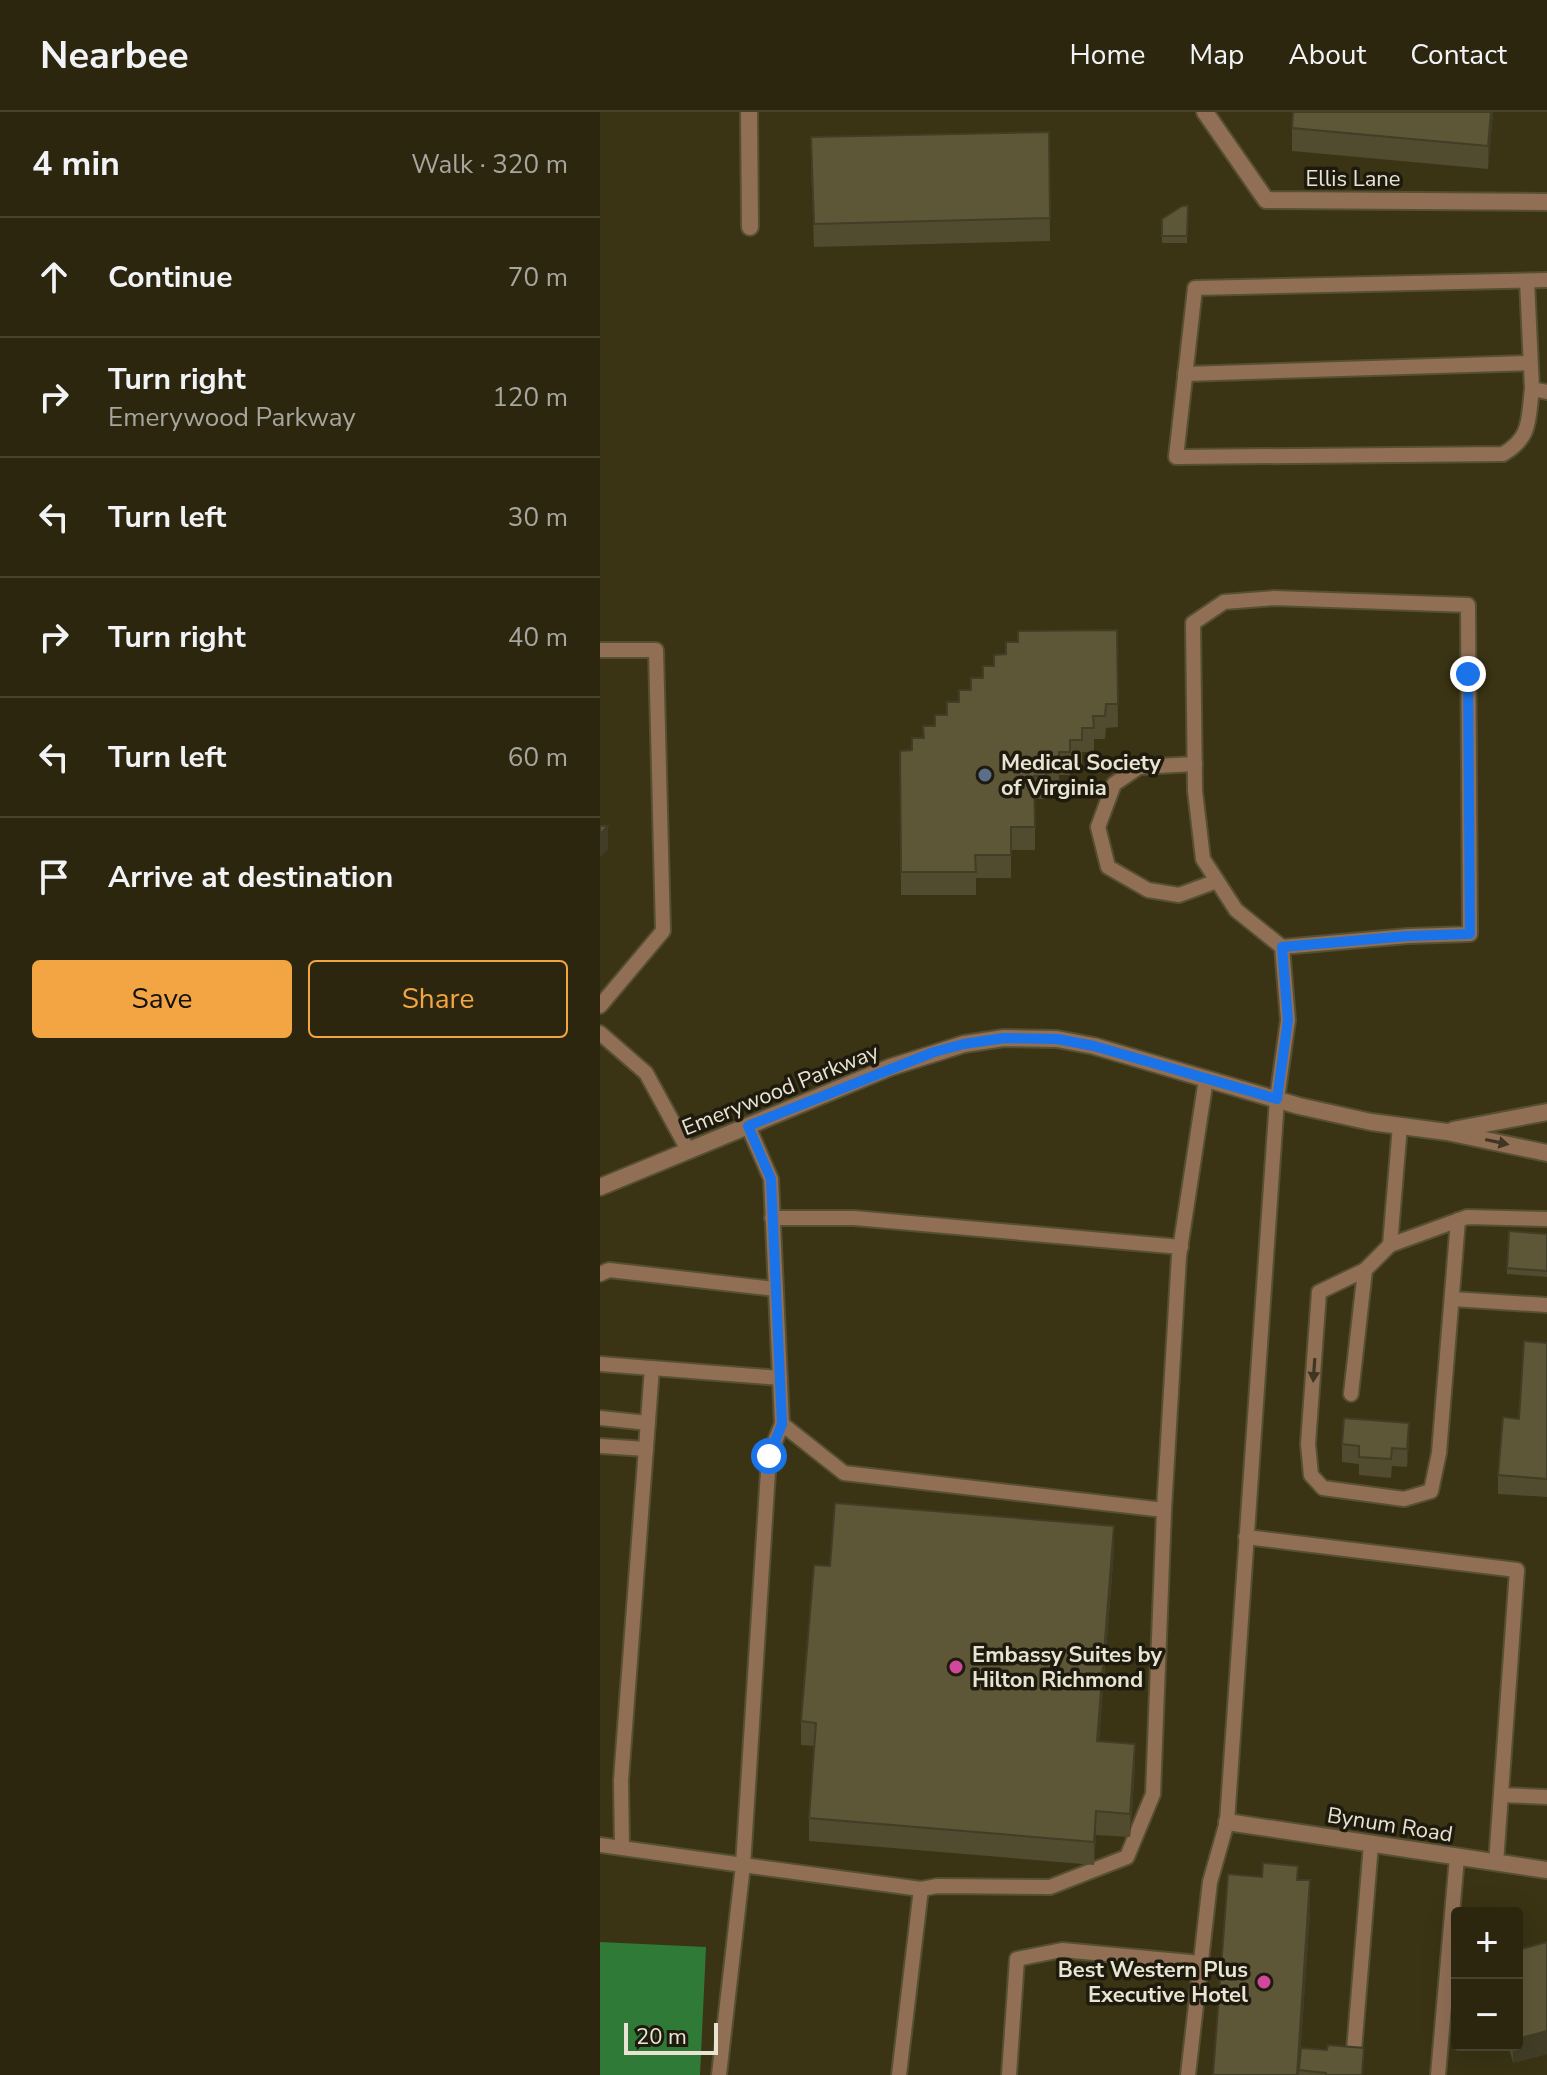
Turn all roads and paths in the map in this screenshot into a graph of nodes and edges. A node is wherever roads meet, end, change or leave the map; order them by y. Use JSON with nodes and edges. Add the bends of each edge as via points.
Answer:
{"nodes":[{"id":1,"x":749,"y":112,"type":"edge"},
{"id":2,"x":1205,"y":112,"type":"edge"},
{"id":3,"x":1547,"y":202,"type":"edge"},
{"id":4,"x":750,"y":227,"type":"dead end"},
{"id":5,"x":1547,"y":280,"type":"edge"},
{"id":6,"x":1527,"y":281,"type":"junction"},
{"id":7,"x":1530,"y":363,"type":"junction"},
{"id":8,"x":1185,"y":374,"type":"junction"},
{"id":9,"x":1539,"y":390,"type":"edge"},
{"id":10,"x":600,"y":650,"type":"edge"},
{"id":11,"x":1195,"y":764,"type":"junction"},
{"id":12,"x":1217,"y":881,"type":"junction"},
{"id":13,"x":1282,"y":947,"type":"junction"},
{"id":14,"x":600,"y":1006,"type":"edge"},
{"id":15,"x":600,"y":1033,"type":"edge"},
{"id":16,"x":1206,"y":1079,"type":"junction"},
{"id":17,"x":1277,"y":1099,"type":"junction"},
{"id":18,"x":1547,"y":1112,"type":"edge"},
{"id":19,"x":1400,"y":1125,"type":"junction"},
{"id":20,"x":748,"y":1126,"type":"junction"},
{"id":21,"x":1447,"y":1132,"type":"junction"},
{"id":22,"x":688,"y":1150,"type":"junction"},
{"id":23,"x":1547,"y":1153,"type":"edge"},
{"id":24,"x":600,"y":1187,"type":"edge"},
{"id":25,"x":772,"y":1218,"type":"junction"},
{"id":26,"x":1547,"y":1219,"type":"edge"},
{"id":27,"x":1458,"y":1220,"type":"junction"},
{"id":28,"x":1390,"y":1245,"type":"junction"},
{"id":29,"x":1181,"y":1247,"type":"junction"},
{"id":30,"x":1365,"y":1270,"type":"junction"},
{"id":31,"x":600,"y":1274,"type":"edge"},
{"id":32,"x":775,"y":1289,"type":"junction"},
{"id":33,"x":1452,"y":1299,"type":"junction"},
{"id":34,"x":1547,"y":1305,"type":"edge"},
{"id":35,"x":600,"y":1364,"type":"edge"},
{"id":36,"x":652,"y":1368,"type":"junction"},
{"id":37,"x":780,"y":1378,"type":"junction"},
{"id":38,"x":1351,"y":1394,"type":"dead end"},
{"id":39,"x":600,"y":1418,"type":"edge"},
{"id":40,"x":648,"y":1423,"type":"junction"},
{"id":41,"x":782,"y":1424,"type":"junction"},
{"id":42,"x":600,"y":1446,"type":"edge"},
{"id":43,"x":646,"y":1449,"type":"junction"},
{"id":44,"x":1164,"y":1510,"type":"junction"},
{"id":45,"x":1246,"y":1537,"type":"junction"},
{"id":46,"x":1501,"y":1795,"type":"junction"},
{"id":47,"x":1547,"y":1797,"type":"edge"},
{"id":48,"x":1227,"y":1822,"type":"junction"},
{"id":49,"x":1371,"y":1844,"type":"junction"},
{"id":50,"x":600,"y":1845,"type":"edge"},
{"id":51,"x":622,"y":1848,"type":"junction"},
{"id":52,"x":1457,"y":1857,"type":"junction"},
{"id":53,"x":1496,"y":1863,"type":"junction"},
{"id":54,"x":743,"y":1865,"type":"junction"},
{"id":55,"x":1547,"y":1870,"type":"edge"},
{"id":56,"x":921,"y":1889,"type":"junction"},
{"id":57,"x":1201,"y":1963,"type":"junction"},
{"id":58,"x":719,"y":2075,"type":"edge"},
{"id":59,"x":899,"y":2075,"type":"edge"},
{"id":60,"x":1009,"y":2075,"type":"edge"},
{"id":61,"x":1188,"y":2075,"type":"edge"},
{"id":62,"x":1352,"y":2075,"type":"edge"},
{"id":63,"x":1438,"y":2075,"type":"edge"}],
"edges":[{"from":1,"to":4,"type":"street"},
{"from":2,"to":3,"type":"street","name":"Ellis Lane","via":[[1266,200]]},
{"from":5,"to":6,"type":"lane"},
{"from":6,"to":7,"type":"lane"},
{"from":6,"to":8,"type":"lane","via":[[1195,288]]},
{"from":7,"to":8,"type":"lane"},
{"from":7,"to":9,"type":"lane"},
{"from":8,"to":9,"type":"lane","via":[[1176,457],[1503,454],[1518,445],[1527,429]]},
{"from":10,"to":14,"type":"lane","via":[[656,650],[663,931]]},
{"from":11,"to":12,"type":"lane","via":[[1203,859]]},
{"from":11,"to":12,"type":"lane","via":[[1139,767],[1114,784],[1098,827],[1108,867],[1148,890],[1179,895]]},
{"from":11,"to":13,"type":"lane","via":[[1193,623],[1224,602],[1274,598],[1468,605],[1470,934]]},
{"from":12,"to":13,"type":"lane","via":[[1236,910]]},
{"from":13,"to":17,"type":"lane","via":[[1288,1020]]},
{"from":15,"to":22,"type":"lane","via":[[646,1073]]},
{"from":16,"to":17,"type":"street","name":"Emerywood Parkway"},
{"from":16,"to":20,"type":"street","name":"Emerywood Parkway","via":[[1094,1046],[1004,1038],[934,1052]]},
{"from":16,"to":29,"type":"lane"},
{"from":17,"to":19,"type":"street","name":"Emerywood Parkway"},
{"from":17,"to":45,"type":"lane"},
{"from":18,"to":21,"type":"street","name":"Emerywood Parkway"},
{"from":19,"to":21,"type":"street","name":"Emerywood Parkway"},
{"from":19,"to":28,"type":"lane"},
{"from":20,"to":22,"type":"street","name":"Emerywood Parkway"},
{"from":20,"to":25,"type":"lane","via":[[771,1179]]},
{"from":21,"to":23,"type":"street","name":"Emerywood Parkway","one_way":true},
{"from":22,"to":24,"type":"street","name":"Emerywood Parkway"},
{"from":25,"to":29,"type":"lane","via":[[854,1218]]},
{"from":25,"to":32,"type":"lane"},
{"from":26,"to":27,"type":"lane"},
{"from":27,"to":28,"type":"lane"},
{"from":27,"to":33,"type":"lane"},
{"from":28,"to":30,"type":"lane"},
{"from":29,"to":44,"type":"lane"},
{"from":30,"to":33,"type":"lane","one_way":true,"via":[[1319,1292],[1308,1444],[1311,1475],[1323,1488],[1404,1499],[1431,1491]]},
{"from":30,"to":38,"type":"lane"},
{"from":31,"to":32,"type":"lane","via":[[609,1270]]},
{"from":32,"to":37,"type":"lane"},
{"from":33,"to":34,"type":"lane"},
{"from":35,"to":36,"type":"lane"},
{"from":36,"to":37,"type":"lane"},
{"from":36,"to":40,"type":"lane"},
{"from":37,"to":41,"type":"lane"},
{"from":39,"to":40,"type":"lane"},
{"from":40,"to":43,"type":"lane"},
{"from":41,"to":44,"type":"lane","via":[[844,1473]]},
{"from":41,"to":54,"type":"lane","via":[[769,1456]]},
{"from":42,"to":43,"type":"lane"},
{"from":43,"to":51,"type":"lane","via":[[621,1780]]},
{"from":44,"to":56,"type":"lane","via":[[1153,1794],[1127,1857],[1050,1887]]},
{"from":45,"to":46,"type":"lane","via":[[1517,1570]]},
{"from":45,"to":48,"type":"lane"},
{"from":46,"to":47,"type":"lane"},
{"from":46,"to":53,"type":"lane"},
{"from":48,"to":49,"type":"street","name":"Bynum Road"},
{"from":48,"to":57,"type":"lane","via":[[1210,1882]]},
{"from":49,"to":52,"type":"street","name":"Bynum Road"},
{"from":49,"to":62,"type":"lane"},
{"from":50,"to":51,"type":"lane"},
{"from":51,"to":54,"type":"lane"},
{"from":52,"to":53,"type":"street","name":"Bynum Road"},
{"from":52,"to":63,"type":"lane"},
{"from":53,"to":55,"type":"street","name":"Bynum Road"},
{"from":54,"to":56,"type":"lane"},
{"from":54,"to":58,"type":"lane"},
{"from":56,"to":59,"type":"lane"},
{"from":57,"to":60,"type":"lane","via":[[1062,1950],[1017,1959]]},
{"from":57,"to":61,"type":"lane"}]}
